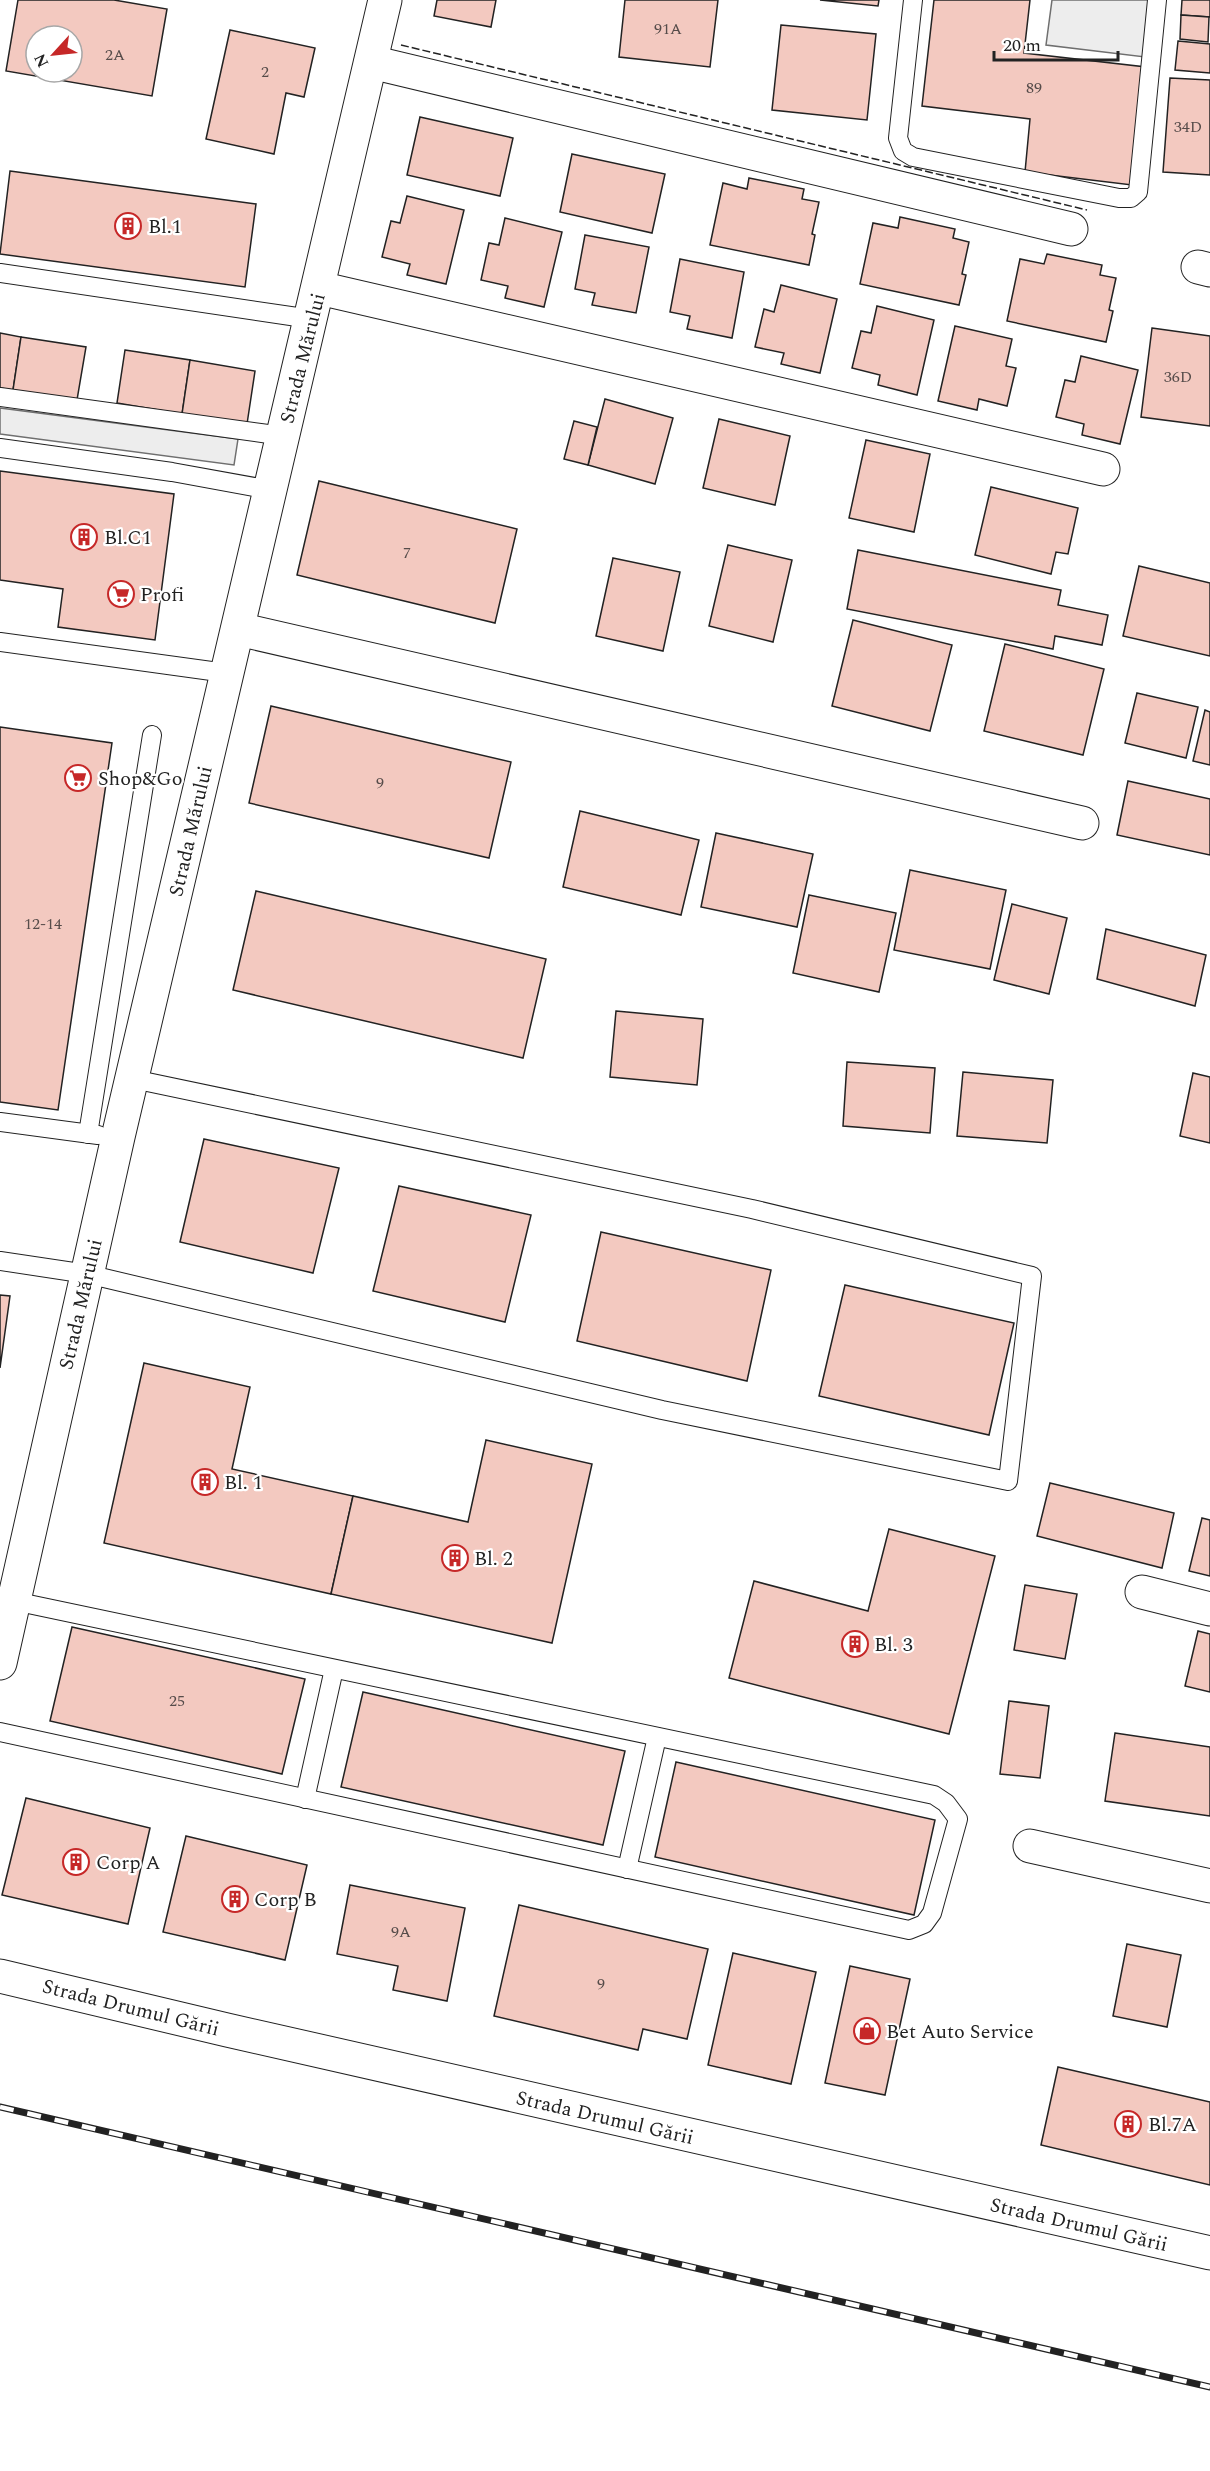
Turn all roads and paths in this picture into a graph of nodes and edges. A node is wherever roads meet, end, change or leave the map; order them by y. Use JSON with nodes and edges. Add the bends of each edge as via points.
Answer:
{"nodes":[{"id":1,"x":385,"y":0,"type":"edge"},
{"id":2,"x":913,"y":0,"type":"edge"},
{"id":3,"x":1157,"y":0,"type":"edge"},
{"id":4,"x":371,"y":62,"type":"junction"},
{"id":5,"x":1071,"y":229,"type":"dead end"},
{"id":6,"x":0,"y":273,"type":"edge"},
{"id":7,"x":315,"y":303,"type":"junction"},
{"id":8,"x":0,"y":397,"type":"edge"},
{"id":9,"x":283,"y":436,"type":"junction"},
{"id":10,"x":0,"y":448,"type":"edge"},
{"id":11,"x":1103,"y":469,"type":"dead end"},
{"id":12,"x":271,"y":490,"type":"junction"},
{"id":13,"x":238,"y":629,"type":"junction"},
{"id":14,"x":0,"y":642,"type":"edge"},
{"id":15,"x":226,"y":674,"type":"junction"},
{"id":16,"x":152,"y":735,"type":"dead end"},
{"id":17,"x":1082,"y":823,"type":"dead end"},
{"id":18,"x":133,"y":1079,"type":"junction"},
{"id":19,"x":0,"y":1122,"type":"edge"},
{"id":20,"x":103,"y":1136,"type":"junction"},
{"id":21,"x":0,"y":1261,"type":"edge"},
{"id":22,"x":87,"y":1274,"type":"junction"},
{"id":23,"x":1142,"y":1592,"type":"dead end"},
{"id":24,"x":14,"y":1601,"type":"junction"},
{"id":25,"x":1210,"y":1609,"type":"edge"},
{"id":26,"x":0,"y":1663,"type":"edge"},
{"id":27,"x":334,"y":1669,"type":"junction"},
{"id":28,"x":0,"y":1732,"type":"edge"},
{"id":29,"x":657,"y":1737,"type":"junction"},
{"id":30,"x":305,"y":1799,"type":"junction"},
{"id":31,"x":1030,"y":1846,"type":"dead end"},
{"id":32,"x":627,"y":1869,"type":"junction"},
{"id":33,"x":1210,"y":1886,"type":"edge"},
{"id":34,"x":0,"y":1976,"type":"edge"},
{"id":35,"x":1210,"y":2253,"type":"edge"}],
"edges":[{"from":1,"to":4,"type":"street","name":"Strada Mărului"},
{"from":2,"to":3,"type":"lane","via":[[898,138],[903,151],[913,157],[1119,198],[1131,198],[1138,192]]},
{"from":4,"to":5,"type":"street"},
{"from":4,"to":7,"type":"street","name":"Strada Mărului"},
{"from":6,"to":7,"type":"lane"},
{"from":7,"to":9,"type":"street","name":"Strada Mărului"},
{"from":7,"to":11,"type":"street"},
{"from":8,"to":9,"type":"lane"},
{"from":9,"to":12,"type":"street","name":"Strada Mărului"},
{"from":10,"to":12,"type":"lane"},
{"from":12,"to":13,"type":"street","name":"Strada Mărului"},
{"from":13,"to":15,"type":"street","name":"Strada Mărului"},
{"from":13,"to":17,"type":"street"},
{"from":14,"to":15,"type":"lane"},
{"from":15,"to":18,"type":"street","name":"Strada Mărului"},
{"from":16,"to":20,"type":"lane"},
{"from":18,"to":20,"type":"street","name":"Strada Mărului"},
{"from":18,"to":22,"type":"lane","via":[[752,1209],[1032,1276],[1008,1481],[640,1405]]},
{"from":19,"to":20,"type":"lane"},
{"from":20,"to":22,"type":"street","name":"Strada Mărului"},
{"from":21,"to":22,"type":"lane"},
{"from":22,"to":24,"type":"street","name":"Strada Mărului"},
{"from":23,"to":25,"type":"street"},
{"from":24,"to":26,"type":"street","name":"Strada Mărului"},
{"from":24,"to":27,"type":"lane"},
{"from":27,"to":29,"type":"lane"},
{"from":27,"to":30,"type":"lane"},
{"from":28,"to":30,"type":"lane"},
{"from":29,"to":32,"type":"lane"},
{"from":29,"to":32,"type":"lane","via":[[934,1795],[958,1819],[932,1913],[924,1924],[909,1930]]},
{"from":30,"to":32,"type":"lane"},
{"from":31,"to":33,"type":"street"},
{"from":34,"to":35,"type":"street","name":"Strada Drumul Gării"}]}
